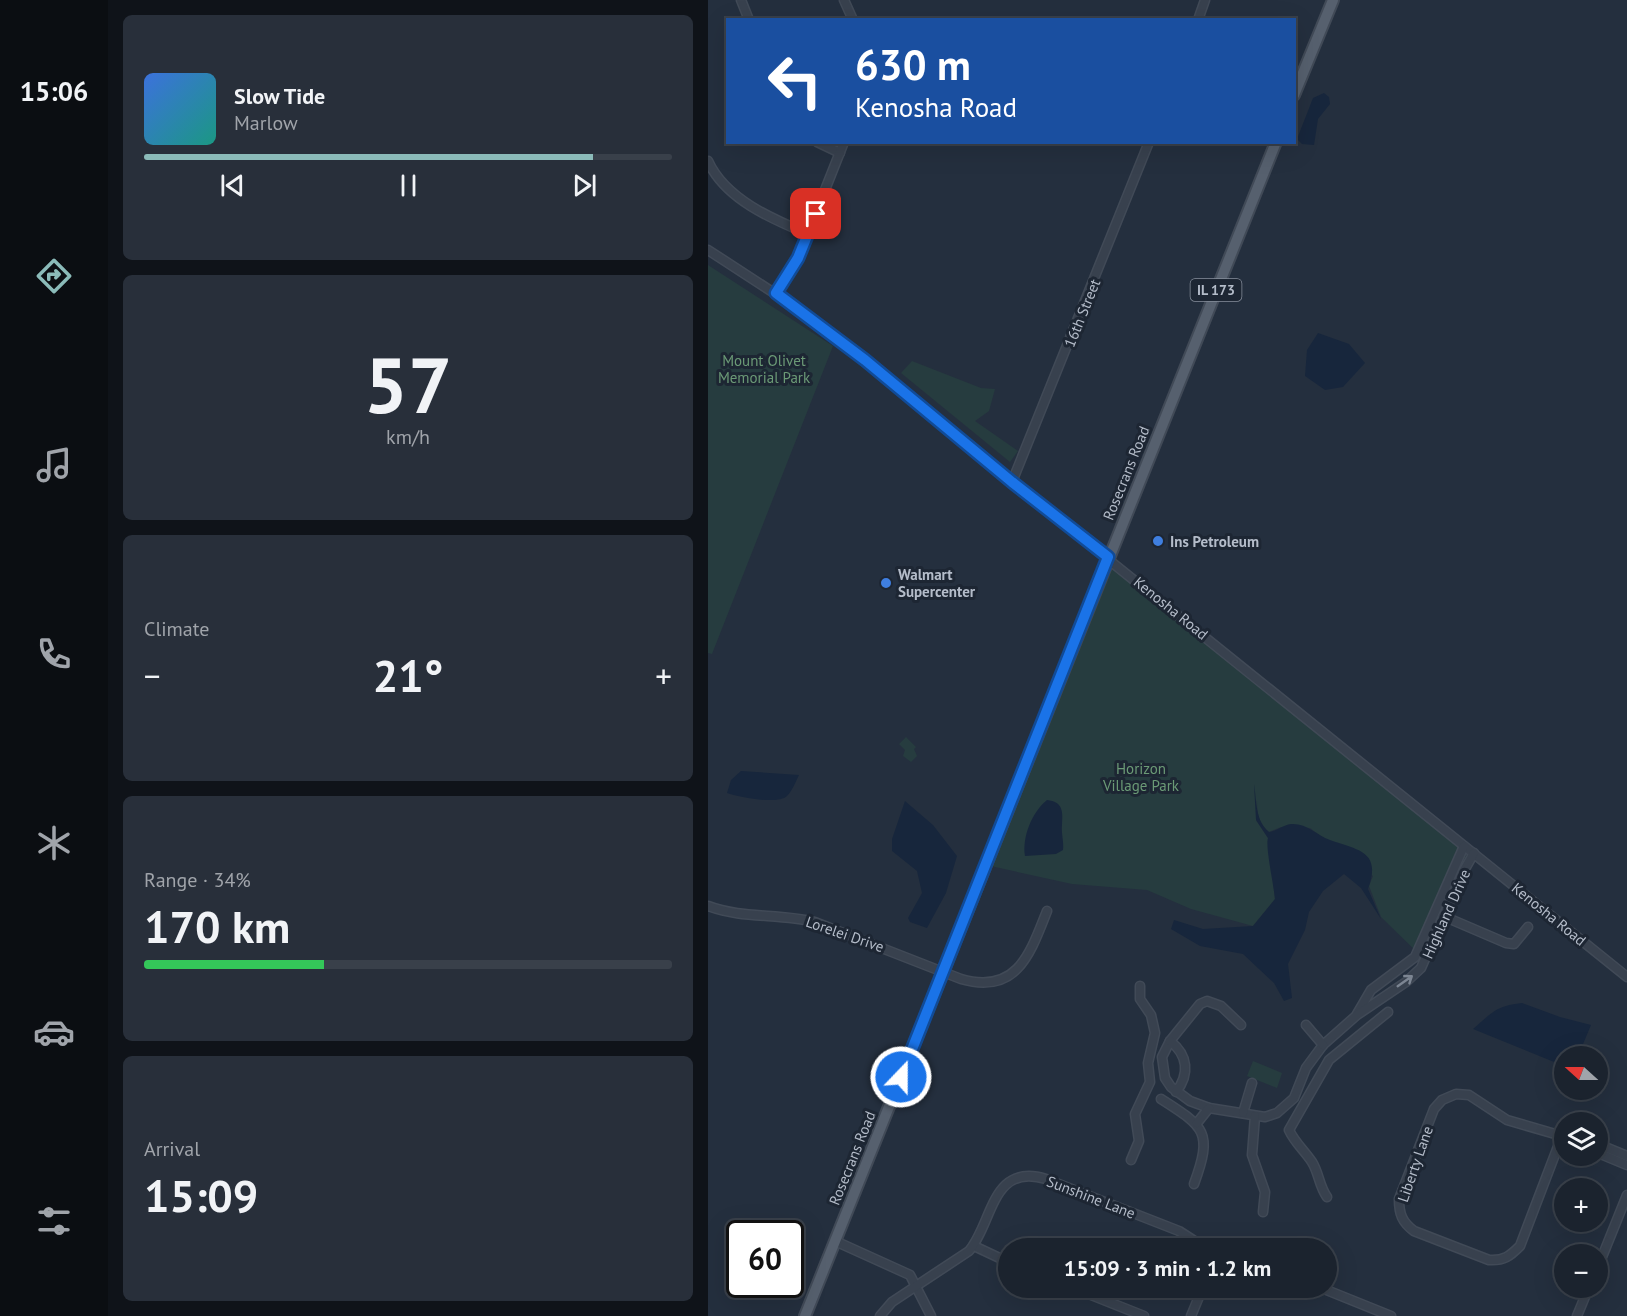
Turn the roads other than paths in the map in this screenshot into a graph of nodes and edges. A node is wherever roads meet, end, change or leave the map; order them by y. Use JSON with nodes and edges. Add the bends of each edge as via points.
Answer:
{"nodes":[{"id":1,"x":741,"y":0,"type":"edge"},
{"id":2,"x":844,"y":0,"type":"edge"},
{"id":3,"x":1205,"y":0,"type":"edge"},
{"id":4,"x":1333,"y":0,"type":"edge"},
{"id":5,"x":748,"y":18,"type":"edge"},
{"id":6,"x":852,"y":18,"type":"edge"},
{"id":7,"x":1199,"y":18,"type":"edge"},
{"id":8,"x":1296,"y":90,"type":"edge"},
{"id":9,"x":821,"y":144,"type":"edge"},
{"id":10,"x":843,"y":144,"type":"edge"},
{"id":11,"x":1148,"y":144,"type":"edge"},
{"id":12,"x":1275,"y":144,"type":"edge"},
{"id":13,"x":840,"y":153,"type":"junction"},
{"id":14,"x":708,"y":161,"type":"edge"},
{"id":15,"x":808,"y":234,"type":"junction"},
{"id":16,"x":708,"y":250,"type":"edge"},
{"id":17,"x":776,"y":293,"type":"junction"},
{"id":18,"x":1012,"y":482,"type":"junction"},
{"id":19,"x":1108,"y":557,"type":"junction"},
{"id":20,"x":1464,"y":846,"type":"junction"},
{"id":21,"x":1474,"y":853,"type":"junction"},
{"id":22,"x":708,"y":906,"type":"edge"},
{"id":23,"x":1047,"y":911,"type":"dead end"},
{"id":24,"x":1443,"y":916,"type":"junction"},
{"id":25,"x":1528,"y":927,"type":"dead end"},
{"id":26,"x":943,"y":971,"type":"junction"},
{"id":27,"x":1627,"y":977,"type":"edge"},
{"id":28,"x":1140,"y":986,"type":"dead end"},
{"id":29,"x":1388,"y":1012,"type":"dead end"},
{"id":30,"x":1357,"y":1015,"type":"junction"},
{"id":31,"x":1241,"y":1025,"type":"dead end"},
{"id":32,"x":1306,"y":1025,"type":"dead end"},
{"id":33,"x":1170,"y":1041,"type":"junction"},
{"id":34,"x":1323,"y":1045,"type":"junction"},
{"id":35,"x":1149,"y":1066,"type":"junction"},
{"id":36,"x":1162,"y":1066,"type":"junction"},
{"id":37,"x":1301,"y":1080,"type":"junction"},
{"id":38,"x":1252,"y":1083,"type":"dead end"},
{"id":39,"x":1314,"y":1086,"type":"junction"},
{"id":40,"x":1176,"y":1092,"type":"junction"},
{"id":41,"x":1161,"y":1099,"type":"dead end"},
{"id":42,"x":1209,"y":1108,"type":"junction"},
{"id":43,"x":1243,"y":1113,"type":"junction"},
{"id":44,"x":1256,"y":1116,"type":"junction"},
{"id":45,"x":1197,"y":1123,"type":"junction"},
{"id":46,"x":1564,"y":1136,"type":"edge"},
{"id":47,"x":1608,"y":1148,"type":"edge"},
{"id":48,"x":1627,"y":1156,"type":"edge"},
{"id":49,"x":1608,"y":1157,"type":"edge"},
{"id":50,"x":1131,"y":1160,"type":"dead end"},
{"id":51,"x":1627,"y":1164,"type":"edge"},
{"id":52,"x":1194,"y":1184,"type":"dead end"},
{"id":53,"x":1627,"y":1195,"type":"edge"},
{"id":54,"x":1327,"y":1197,"type":"dead end"},
{"id":55,"x":1263,"y":1212,"type":"dead end"},
{"id":56,"x":1190,"y":1238,"type":"edge"},
{"id":57,"x":835,"y":1241,"type":"junction"},
{"id":58,"x":1607,"y":1244,"type":"edge"},
{"id":59,"x":974,"y":1246,"type":"junction"},
{"id":60,"x":998,"y":1257,"type":"edge"},
{"id":61,"x":918,"y":1285,"type":"junction"},
{"id":62,"x":1337,"y":1295,"type":"edge"},
{"id":63,"x":1099,"y":1298,"type":"edge"},
{"id":64,"x":1198,"y":1298,"type":"edge"},
{"id":65,"x":1584,"y":1298,"type":"edge"},
{"id":66,"x":805,"y":1316,"type":"edge"},
{"id":67,"x":880,"y":1316,"type":"edge"},
{"id":68,"x":931,"y":1316,"type":"edge"},
{"id":69,"x":1144,"y":1316,"type":"edge"},
{"id":70,"x":1191,"y":1316,"type":"edge"},
{"id":71,"x":1391,"y":1316,"type":"edge"},
{"id":72,"x":1577,"y":1316,"type":"edge"}],
"edges":[{"from":1,"to":5,"type":"street"},
{"from":2,"to":6,"type":"street"},
{"from":3,"to":7,"type":"street"},
{"from":4,"to":8,"type":"main road"},
{"from":9,"to":13,"type":"street"},
{"from":10,"to":13,"type":"street"},
{"from":11,"to":18,"type":"street","name":"16th Street"},
{"from":12,"to":19,"type":"main road","name":"Rosecrans Road","number":"IL 173"},
{"from":13,"to":15,"type":"street"},
{"from":14,"to":15,"type":"street","via":[[737,197]]},
{"from":15,"to":17,"type":"street"},
{"from":16,"to":17,"type":"street","name":"Kenosha Road"},
{"from":17,"to":18,"type":"street","name":"Kenosha Road","via":[[880,371]]},
{"from":18,"to":19,"type":"street","name":"Kenosha Road"},
{"from":19,"to":20,"type":"street","name":"Kenosha Road"},
{"from":19,"to":26,"type":"main road","name":"Rosecrans Road","number":"IL 173"},
{"from":20,"to":21,"type":"street","name":"Kenosha Road"},
{"from":20,"to":30,"type":"street","name":"Highland Drive","via":[[1415,957],[1371,990]]},
{"from":21,"to":24,"type":"street","name":"Highland Drive"},
{"from":21,"to":27,"type":"street","name":"Kenosha Road"},
{"from":22,"to":26,"type":"street","name":"Lorelei Drive","via":[[732,913],[815,922]]},
{"from":23,"to":26,"type":"street","name":"Lorelei Drive","via":[[1030,955],[1008,977],[978,984]]},
{"from":24,"to":25,"type":"street","via":[[1506,943],[1514,944]]},
{"from":30,"to":24,"type":"street","name":"Highland Drive","one_way":true,"via":[[1421,968]]},
{"from":26,"to":57,"type":"main road","name":"Rosecrans Road","number":"IL 173"},
{"from":28,"to":35,"type":"street","via":[[1140,999],[1155,1033]]},
{"from":29,"to":39,"type":"street","via":[[1329,1060]]},
{"from":30,"to":34,"type":"street","name":"Highland Drive"},
{"from":31,"to":33,"type":"street","via":[[1221,1006],[1207,1001]]},
{"from":32,"to":34,"type":"street"},
{"from":33,"to":36,"type":"street"},
{"from":33,"to":40,"type":"street","via":[[1181,1051],[1186,1065]]},
{"from":34,"to":37,"type":"street","name":"Highland Drive"},
{"from":35,"to":36,"type":"street"},
{"from":35,"to":50,"type":"street","via":[[1150,1082],[1135,1114],[1139,1142]]},
{"from":36,"to":40,"type":"street","via":[[1165,1078]]},
{"from":37,"to":39,"type":"street"},
{"from":37,"to":44,"type":"street","name":"Highland Drive","via":[[1287,1107],[1271,1115]]},
{"from":38,"to":43,"type":"street"},
{"from":39,"to":54,"type":"street","via":[[1289,1130],[1311,1161]]},
{"from":40,"to":42,"type":"street","name":"Highland Drive"},
{"from":41,"to":45,"type":"street"},
{"from":42,"to":43,"type":"street","name":"Highland Drive"},
{"from":42,"to":45,"type":"street"},
{"from":43,"to":44,"type":"street","name":"Highland Drive"},
{"from":44,"to":55,"type":"street","via":[[1252,1155],[1265,1192]]},
{"from":45,"to":52,"type":"street","via":[[1204,1150]]},
{"from":46,"to":46,"type":"street","name":"Liberty Lane","via":[[1507,1119],[1469,1095],[1456,1094],[1442,1100],[1434,1109],[1399,1200],[1405,1225],[1489,1260],[1509,1257],[1520,1246]]},
{"from":47,"to":48,"type":"street"},
{"from":49,"to":51,"type":"street"},
{"from":53,"to":58,"type":"street"},
{"from":56,"to":59,"type":"street","name":"Sunshine Lane","via":[[1031,1176],[1015,1180],[996,1195]]},
{"from":57,"to":61,"type":"street","via":[[902,1269]]},
{"from":57,"to":66,"type":"main road","name":"Rosecrans Road","number":"IL 173"},
{"from":59,"to":60,"type":"street"},
{"from":59,"to":61,"type":"street"},
{"from":61,"to":67,"type":"street","via":[[892,1302]]},
{"from":61,"to":68,"type":"street"},
{"from":62,"to":71,"type":"street"},
{"from":63,"to":69,"type":"street"},
{"from":64,"to":70,"type":"street"},
{"from":65,"to":72,"type":"street"}]}
